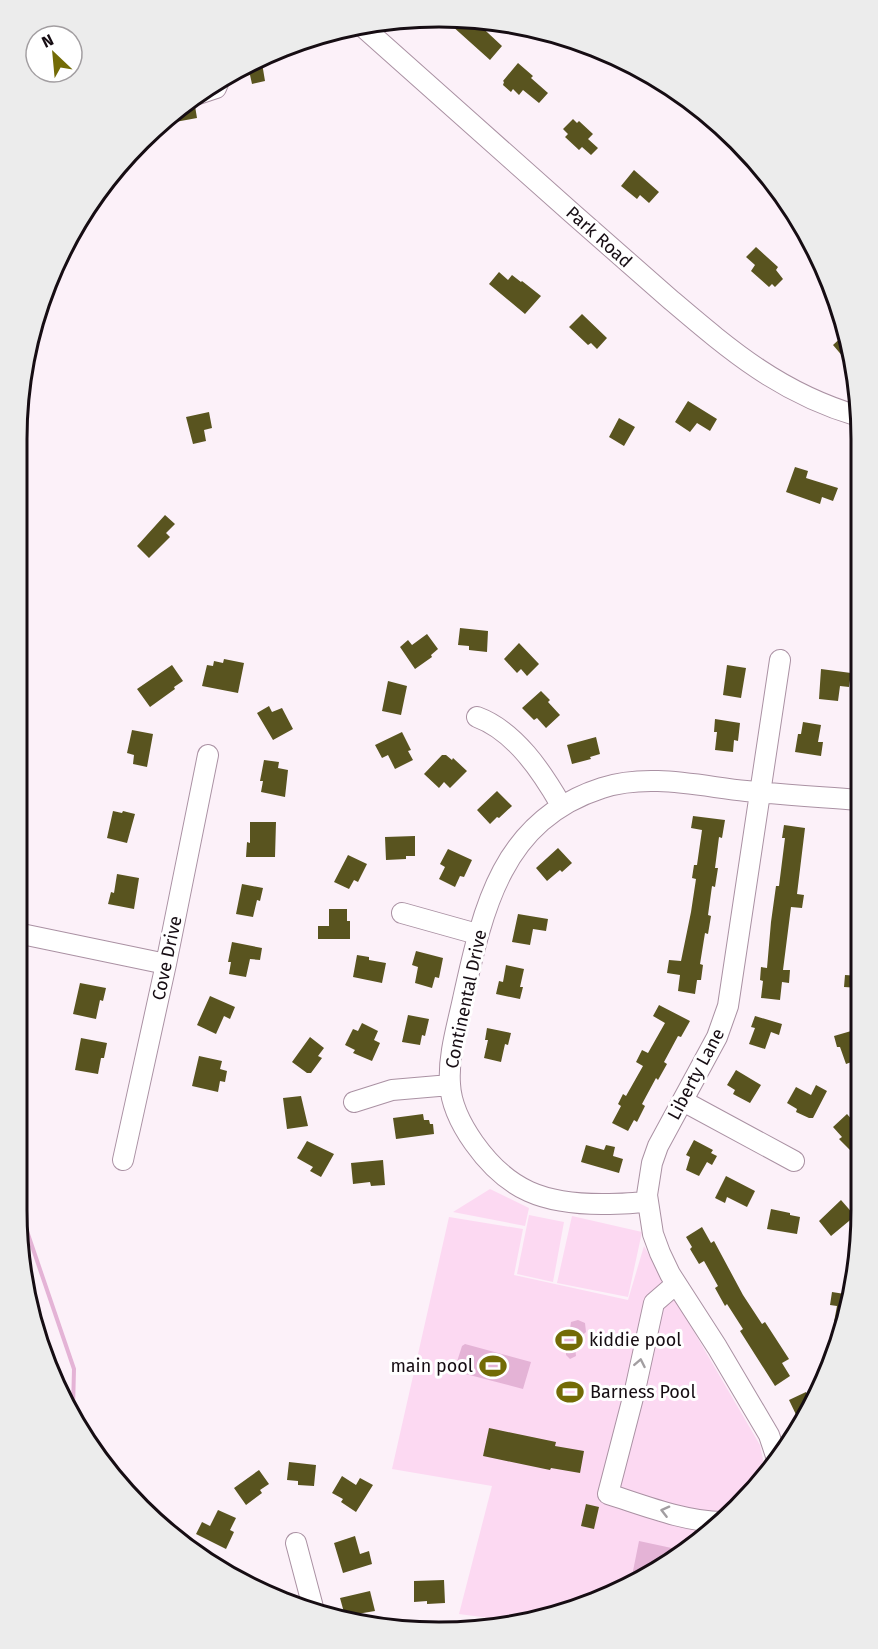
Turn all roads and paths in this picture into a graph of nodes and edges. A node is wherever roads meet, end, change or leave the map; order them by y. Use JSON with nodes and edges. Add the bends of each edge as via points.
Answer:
{"nodes":[{"id":1,"x":370,"y":33,"type":"edge"},
{"id":2,"x":850,"y":413,"type":"edge"},
{"id":3,"x":780,"y":660,"type":"dead end"},
{"id":4,"x":477,"y":717,"type":"dead end"},
{"id":5,"x":208,"y":755,"type":"dead end"},
{"id":6,"x":760,"y":792,"type":"junction"},
{"id":7,"x":851,"y":799,"type":"edge"},
{"id":8,"x":561,"y":805,"type":"junction"},
{"id":9,"x":402,"y":913,"type":"dead end"},
{"id":10,"x":477,"y":934,"type":"junction"},
{"id":11,"x":27,"y":935,"type":"edge"},
{"id":12,"x":166,"y":964,"type":"junction"},
{"id":13,"x":450,"y":1085,"type":"junction"},
{"id":14,"x":683,"y":1101,"type":"junction"},
{"id":15,"x":354,"y":1102,"type":"dead end"},
{"id":16,"x":123,"y":1160,"type":"dead end"},
{"id":17,"x":795,"y":1161,"type":"dead end"},
{"id":18,"x":647,"y":1201,"type":"junction"},
{"id":19,"x":676,"y":1284,"type":"junction"},
{"id":20,"x":774,"y":1449,"type":"edge"},
{"id":21,"x":709,"y":1522,"type":"edge"},
{"id":22,"x":296,"y":1543,"type":"dead end"},
{"id":23,"x":311,"y":1601,"type":"edge"}],
"edges":[{"from":1,"to":2,"type":"street","name":"Park Road","via":[[736,355],[792,390]]},
{"from":3,"to":6,"type":"street","name":"Liberty Lane"},
{"from":4,"to":8,"type":"street","via":[[497,727],[540,770]]},
{"from":5,"to":12,"type":"street","name":"Cove Drive"},
{"from":6,"to":7,"type":"street","name":"Continental Drive"},
{"from":6,"to":8,"type":"street","name":"Continental Drive","via":[[635,782],[604,787]]},
{"from":6,"to":14,"type":"street","name":"Liberty Lane","via":[[728,1006]]},
{"from":8,"to":10,"type":"street","name":"Continental Drive","via":[[536,826],[509,858]]},
{"from":9,"to":10,"type":"street"},
{"from":10,"to":13,"type":"street","name":"Continental Drive","via":[[451,1056]]},
{"from":11,"to":12,"type":"street"},
{"from":12,"to":16,"type":"street","name":"Cove Drive"},
{"from":13,"to":15,"type":"street","via":[[392,1090]]},
{"from":13,"to":18,"type":"street","name":"Continental Drive","via":[[461,1123],[512,1184],[560,1202]]},
{"from":14,"to":17,"type":"street"},
{"from":14,"to":18,"type":"street","name":"Liberty Lane","via":[[658,1146]]},
{"from":18,"to":19,"type":"street","name":"Liberty Lane","via":[[653,1234]]},
{"from":19,"to":20,"type":"street","name":"Liberty Lane"},
{"from":21,"to":19,"type":"street","one_way":true,"via":[[608,1494],[654,1303]]},
{"from":22,"to":23,"type":"street"}]}
